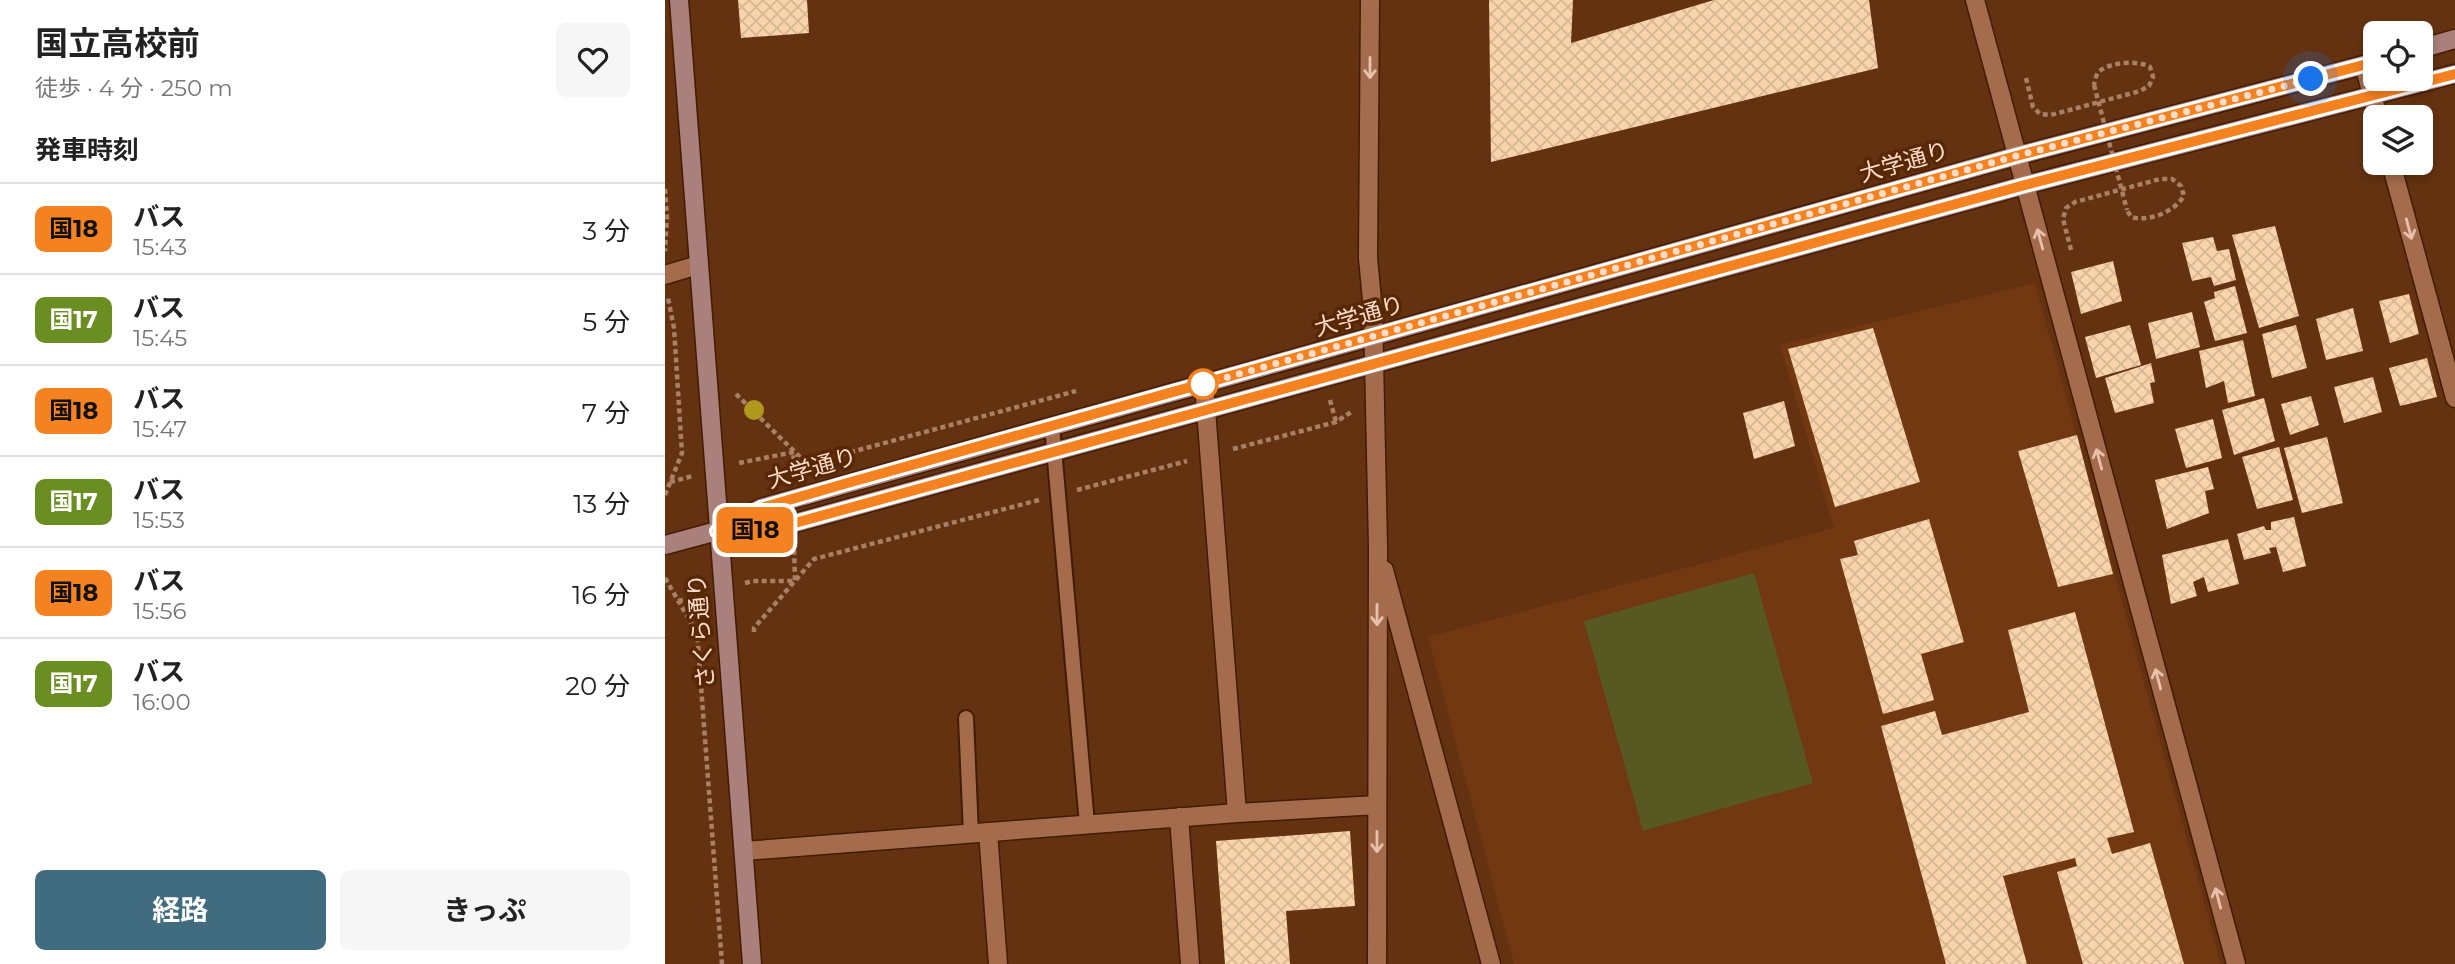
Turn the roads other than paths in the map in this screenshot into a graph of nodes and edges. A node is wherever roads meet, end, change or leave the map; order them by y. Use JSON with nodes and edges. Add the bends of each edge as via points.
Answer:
{"nodes":[{"id":1,"x":678,"y":0,"type":"edge"},
{"id":2,"x":1370,"y":0,"type":"edge"},
{"id":3,"x":1975,"y":0,"type":"edge"},
{"id":4,"x":2455,"y":39,"type":"edge"},
{"id":5,"x":2433,"y":45,"type":"edge"},
{"id":6,"x":2363,"y":65,"type":"edge"},
{"id":7,"x":2455,"y":74,"type":"edge"},
{"id":8,"x":2372,"y":91,"type":"edge"},
{"id":9,"x":2373,"y":97,"type":"junction"},
{"id":10,"x":2375,"y":105,"type":"edge"},
{"id":11,"x":2016,"y":156,"type":"junction"},
{"id":12,"x":2394,"y":175,"type":"edge"},
{"id":13,"x":2025,"y":185,"type":"junction"},
{"id":14,"x":698,"y":265,"type":"junction"},
{"id":15,"x":665,"y":275,"type":"edge"},
{"id":16,"x":1373,"y":338,"type":"junction"},
{"id":17,"x":1374,"y":365,"type":"junction"},
{"id":18,"x":1204,"y":384,"type":"junction"},
{"id":19,"x":2455,"y":398,"type":"edge"},
{"id":20,"x":1206,"y":411,"type":"junction"},
{"id":21,"x":1052,"y":426,"type":"junction"},
{"id":22,"x":1054,"y":452,"type":"junction"},
{"id":23,"x":717,"y":531,"type":"junction"},
{"id":24,"x":665,"y":545,"type":"edge"},
{"id":25,"x":1378,"y":547,"type":"junction"},
{"id":26,"x":966,"y":718,"type":"dead end"},
{"id":27,"x":1377,"y":805,"type":"junction"},
{"id":28,"x":1237,"y":813,"type":"junction"},
{"id":29,"x":1179,"y":817,"type":"junction"},
{"id":30,"x":1087,"y":824,"type":"junction"},
{"id":31,"x":979,"y":833,"type":"junction"},
{"id":32,"x":744,"y":851,"type":"junction"},
{"id":33,"x":752,"y":964,"type":"edge"},
{"id":34,"x":998,"y":964,"type":"edge"},
{"id":35,"x":1190,"y":964,"type":"edge"},
{"id":36,"x":1377,"y":964,"type":"edge"},
{"id":37,"x":1491,"y":964,"type":"edge"},
{"id":38,"x":2236,"y":964,"type":"edge"}],
"edges":[{"from":1,"to":14,"type":"main road","name":"さくら通り"},
{"from":2,"to":16,"type":"street","one_way":true,"via":[[1368,258]]},
{"from":3,"to":11,"type":"street"},
{"from":4,"to":5,"type":"main road"},
{"from":6,"to":11,"type":"main road","name":"大学通り"},
{"from":7,"to":9,"type":"main road"},
{"from":8,"to":9,"type":"street"},
{"from":9,"to":10,"type":"street"},
{"from":9,"to":13,"type":"main road"},
{"from":11,"to":13,"type":"street"},
{"from":11,"to":16,"type":"main road","name":"大学通り"},
{"from":12,"to":19,"type":"street","one_way":true},
{"from":13,"to":17,"type":"main road"},
{"from":38,"to":13,"type":"street","one_way":true},
{"from":14,"to":15,"type":"street"},
{"from":14,"to":23,"type":"main road","name":"さくら通り"},
{"from":16,"to":17,"type":"street"},
{"from":16,"to":18,"type":"main road","name":"大学通り"},
{"from":17,"to":20,"type":"main road"},
{"from":17,"to":25,"type":"street"},
{"from":18,"to":20,"type":"street"},
{"from":18,"to":21,"type":"main road","name":"大学通り"},
{"from":20,"to":22,"type":"main road"},
{"from":20,"to":28,"type":"street"},
{"from":21,"to":22,"type":"lane"},
{"from":21,"to":23,"type":"main road","name":"大学通り","via":[[761,508]]},
{"from":22,"to":23,"type":"main road","via":[[773,529]]},
{"from":22,"to":30,"type":"lane"},
{"from":23,"to":24,"type":"main road"},
{"from":23,"to":32,"type":"main road","name":"さくら通り"},
{"from":25,"to":27,"type":"street","one_way":true},
{"from":25,"to":37,"type":"street"},
{"from":26,"to":31,"type":"lane"},
{"from":27,"to":28,"type":"street"},
{"from":27,"to":36,"type":"street","one_way":true},
{"from":28,"to":29,"type":"street"},
{"from":29,"to":30,"type":"street"},
{"from":29,"to":35,"type":"street"},
{"from":30,"to":31,"type":"street"},
{"from":31,"to":32,"type":"street"},
{"from":31,"to":34,"type":"street"},
{"from":32,"to":33,"type":"main road","name":"さくら通り"}]}
